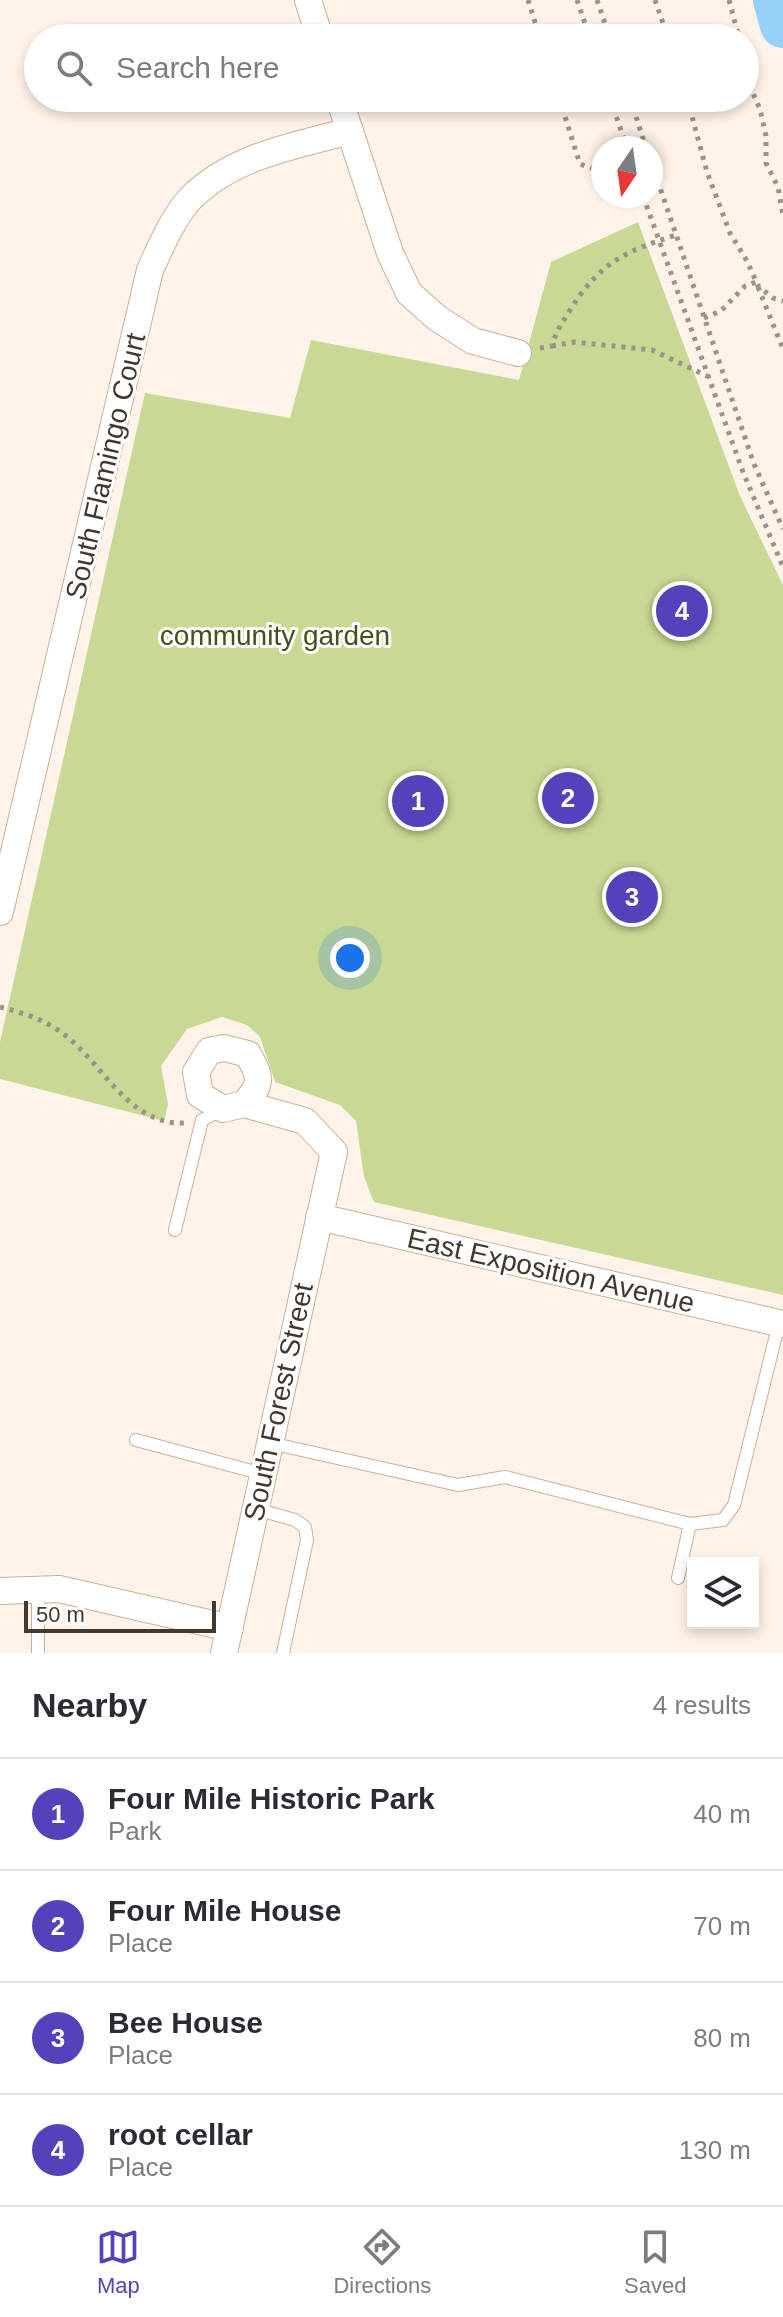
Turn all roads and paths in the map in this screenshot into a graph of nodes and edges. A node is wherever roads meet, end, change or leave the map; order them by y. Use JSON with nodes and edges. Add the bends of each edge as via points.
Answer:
{"nodes":[{"id":1,"x":308,"y":0,"type":"edge"},
{"id":2,"x":528,"y":0,"type":"edge"},
{"id":3,"x":577,"y":0,"type":"edge"},
{"id":4,"x":597,"y":0,"type":"edge"},
{"id":5,"x":655,"y":0,"type":"edge"},
{"id":6,"x":729,"y":0,"type":"edge"},
{"id":7,"x":316,"y":24,"type":"edge"},
{"id":8,"x":536,"y":24,"type":"edge"},
{"id":9,"x":585,"y":24,"type":"edge"},
{"id":10,"x":605,"y":24,"type":"edge"},
{"id":11,"x":663,"y":24,"type":"edge"},
{"id":12,"x":735,"y":24,"type":"edge"},
{"id":13,"x":759,"y":107,"type":"edge"},
{"id":14,"x":344,"y":112,"type":"edge"},
{"id":15,"x":563,"y":112,"type":"edge"},
{"id":16,"x":615,"y":112,"type":"edge"},
{"id":17,"x":634,"y":112,"type":"edge"},
{"id":18,"x":691,"y":112,"type":"edge"},
{"id":19,"x":350,"y":131,"type":"junction"},
{"id":20,"x":623,"y":136,"type":"edge"},
{"id":21,"x":642,"y":136,"type":"edge"},
{"id":22,"x":591,"y":168,"type":"edge"},
{"id":23,"x":663,"y":197,"type":"edge"},
{"id":24,"x":647,"y":208,"type":"edge"},
{"id":25,"x":783,"y":215,"type":"edge"},
{"id":26,"x":676,"y":235,"type":"junction"},
{"id":27,"x":658,"y":241,"type":"junction"},
{"id":28,"x":757,"y":284,"type":"junction"},
{"id":29,"x":783,"y":301,"type":"edge"},
{"id":30,"x":704,"y":318,"type":"junction"},
{"id":31,"x":552,"y":346,"type":"junction"},
{"id":32,"x":783,"y":349,"type":"edge"},
{"id":33,"x":518,"y":353,"type":"joint"},
{"id":34,"x":708,"y":376,"type":"junction"},
{"id":35,"x":783,"y":529,"type":"edge"},
{"id":36,"x":783,"y":567,"type":"edge"},
{"id":37,"x":0,"y":912,"type":"edge"},
{"id":38,"x":0,"y":1007,"type":"edge"},
{"id":39,"x":223,"y":1111,"type":"junction"},
{"id":40,"x":319,"y":1217,"type":"junction"},
{"id":41,"x":175,"y":1230,"type":"dead end"},
{"id":42,"x":781,"y":1323,"type":"edge"},
{"id":43,"x":136,"y":1440,"type":"dead end"},
{"id":44,"x":270,"y":1443,"type":"junction"},
{"id":45,"x":263,"y":1474,"type":"junction"},
{"id":46,"x":256,"y":1509,"type":"junction"},
{"id":47,"x":690,"y":1524,"type":"junction"},
{"id":48,"x":678,"y":1578,"type":"dead end"},
{"id":49,"x":38,"y":1590,"type":"junction"},
{"id":50,"x":0,"y":1591,"type":"edge"},
{"id":51,"x":227,"y":1640,"type":"edge"},
{"id":52,"x":38,"y":1653,"type":"edge"},
{"id":53,"x":283,"y":1653,"type":"edge"}],
"edges":[{"from":1,"to":7,"type":"street"},
{"from":2,"to":8,"type":"path"},
{"from":3,"to":9,"type":"path"},
{"from":4,"to":10,"type":"path"},
{"from":5,"to":11,"type":"path"},
{"from":6,"to":12,"type":"path"},
{"from":13,"to":25,"type":"path","via":[[766,163]]},
{"from":14,"to":19,"type":"street"},
{"from":15,"to":22,"type":"path","via":[[580,164]]},
{"from":16,"to":20,"type":"path"},
{"from":17,"to":21,"type":"path"},
{"from":18,"to":28,"type":"path","via":[[730,233]]},
{"from":19,"to":33,"type":"street","via":[[390,253],[409,293],[473,341]]},
{"from":19,"to":37,"type":"street","name":"South Flamingo Court","via":[[249,159],[209,183],[188,201],[150,270]]},
{"from":23,"to":26,"type":"path"},
{"from":24,"to":27,"type":"path"},
{"from":26,"to":27,"type":"path"},
{"from":26,"to":30,"type":"path"},
{"from":27,"to":31,"type":"path","via":[[613,261],[588,282]]},
{"from":27,"to":34,"type":"path"},
{"from":28,"to":29,"type":"path"},
{"from":28,"to":30,"type":"path","via":[[745,286],[721,311]]},
{"from":28,"to":32,"type":"path"},
{"from":30,"to":35,"type":"path","via":[[754,464]]},
{"from":31,"to":33,"type":"path"},
{"from":31,"to":34,"type":"path","via":[[574,342],[652,350]]},
{"from":34,"to":36,"type":"path"},
{"from":38,"to":39,"type":"path","via":[[58,1030],[121,1095],[147,1113],[181,1123]]},
{"from":39,"to":40,"type":"street","name":"South Forest Street","via":[[305,1121],[334,1152]]},
{"from":39,"to":41,"type":"lane"},
{"from":40,"to":42,"type":"street","name":"East Exposition Avenue"},
{"from":40,"to":44,"type":"street","name":"South Forest Street"},
{"from":42,"to":47,"type":"lane","via":[[734,1505],[723,1520]]},
{"from":43,"to":45,"type":"lane"},
{"from":44,"to":45,"type":"street","name":"South Forest Street"},
{"from":44,"to":47,"type":"lane","via":[[458,1485],[505,1477]]},
{"from":45,"to":46,"type":"street","name":"South Forest Street"},
{"from":46,"to":51,"type":"street","name":"South Forest Street"},
{"from":46,"to":53,"type":"lane","via":[[305,1527],[307,1540]]},
{"from":47,"to":48,"type":"lane"},
{"from":49,"to":50,"type":"street"},
{"from":49,"to":51,"type":"street","via":[[59,1589]]},
{"from":49,"to":52,"type":"lane"}]}
